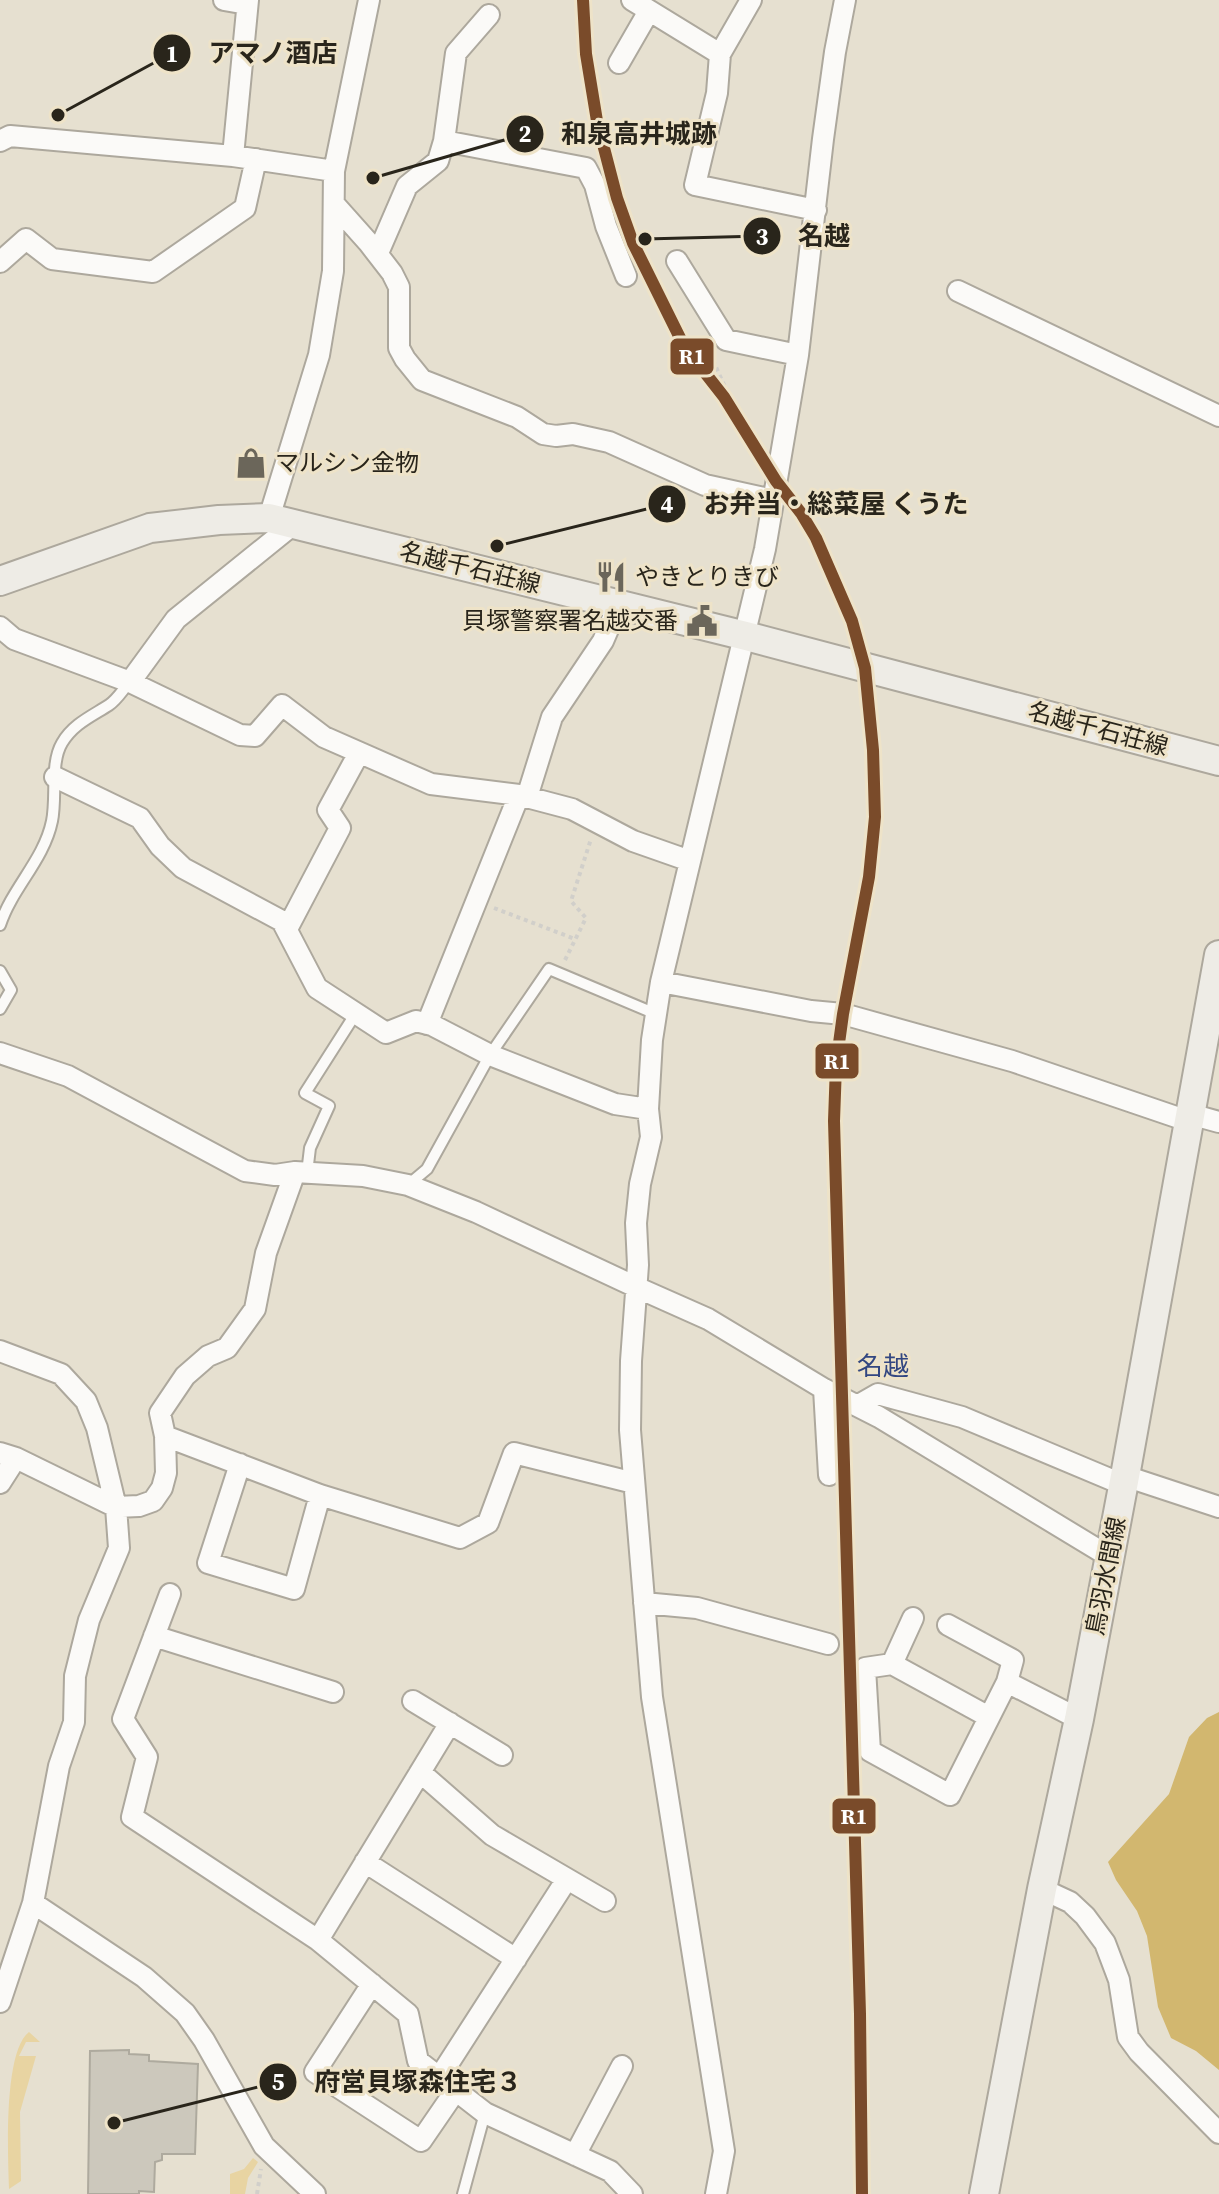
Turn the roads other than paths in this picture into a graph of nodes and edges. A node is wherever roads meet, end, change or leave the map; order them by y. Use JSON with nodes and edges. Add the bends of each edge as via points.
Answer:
{"nodes":[{"id":1,"x":224,"y":0,"type":"edge"},
{"id":2,"x":369,"y":0,"type":"edge"},
{"id":3,"x":751,"y":0,"type":"edge"},
{"id":4,"x":845,"y":0,"type":"edge"},
{"id":5,"x":247,"y":2,"type":"edge"},
{"id":6,"x":640,"y":5,"type":"edge"},
{"id":7,"x":489,"y":15,"type":"dead end"},
{"id":8,"x":720,"y":54,"type":"junction"},
{"id":9,"x":619,"y":63,"type":"dead end"},
{"id":10,"x":0,"y":141,"type":"edge"},
{"id":11,"x":444,"y":141,"type":"junction"},
{"id":12,"x":233,"y":156,"type":"junction"},
{"id":13,"x":256,"y":159,"type":"junction"},
{"id":14,"x":334,"y":171,"type":"junction"},
{"id":15,"x":335,"y":205,"type":"junction"},
{"id":16,"x":816,"y":210,"type":"junction"},
{"id":17,"x":378,"y":253,"type":"junction"},
{"id":18,"x":677,"y":261,"type":"dead end"},
{"id":19,"x":0,"y":262,"type":"edge"},
{"id":20,"x":626,"y":276,"type":"dead end"},
{"id":21,"x":958,"y":291,"type":"dead end"},
{"id":22,"x":798,"y":355,"type":"junction"},
{"id":23,"x":1219,"y":416,"type":"edge"},
{"id":24,"x":773,"y":500,"type":"junction"},
{"id":25,"x":282,"y":521,"type":"junction"},
{"id":26,"x":0,"y":581,"type":"edge"},
{"id":27,"x":618,"y":606,"type":"junction"},
{"id":28,"x":0,"y":627,"type":"edge"},
{"id":29,"x":746,"y":636,"type":"junction"},
{"id":30,"x":130,"y":682,"type":"junction"},
{"id":31,"x":359,"y":753,"type":"junction"},
{"id":32,"x":1219,"y":761,"type":"edge"},
{"id":33,"x":55,"y":777,"type":"junction"},
{"id":34,"x":523,"y":796,"type":"junction"},
{"id":35,"x":690,"y":861,"type":"junction"},
{"id":36,"x":0,"y":925,"type":"edge"},
{"id":37,"x":287,"y":929,"type":"junction"},
{"id":38,"x":1219,"y":955,"type":"edge"},
{"id":39,"x":0,"y":971,"type":"edge"},
{"id":40,"x":661,"y":982,"type":"junction"},
{"id":41,"x":0,"y":1009,"type":"edge"},
{"id":42,"x":356,"y":1013,"type":"junction"},
{"id":43,"x":656,"y":1014,"type":"junction"},
{"id":44,"x":427,"y":1024,"type":"junction"},
{"id":45,"x":0,"y":1053,"type":"edge"},
{"id":46,"x":490,"y":1055,"type":"junction"},
{"id":47,"x":648,"y":1109,"type":"junction"},
{"id":48,"x":1189,"y":1118,"type":"junction"},
{"id":49,"x":1219,"y":1122,"type":"edge"},
{"id":50,"x":301,"y":1172,"type":"junction"},
{"id":51,"x":408,"y":1185,"type":"junction"},
{"id":52,"x":636,"y":1287,"type":"junction"},
{"id":53,"x":0,"y":1351,"type":"edge"},
{"id":54,"x":824,"y":1389,"type":"junction"},
{"id":55,"x":857,"y":1406,"type":"junction"},
{"id":56,"x":165,"y":1436,"type":"junction"},
{"id":57,"x":8,"y":1455,"type":"edge"},
{"id":58,"x":240,"y":1464,"type":"junction"},
{"id":59,"x":829,"y":1475,"type":"dead end"},
{"id":60,"x":1124,"y":1481,"type":"junction"},
{"id":61,"x":0,"y":1483,"type":"edge"},
{"id":62,"x":634,"y":1483,"type":"junction"},
{"id":63,"x":320,"y":1495,"type":"junction"},
{"id":64,"x":116,"y":1507,"type":"junction"},
{"id":65,"x":1219,"y":1507,"type":"edge"},
{"id":66,"x":1110,"y":1557,"type":"junction"},
{"id":67,"x":170,"y":1594,"type":"dead end"},
{"id":68,"x":644,"y":1603,"type":"junction"},
{"id":69,"x":913,"y":1618,"type":"dead end"},
{"id":70,"x":948,"y":1625,"type":"dead end"},
{"id":71,"x":154,"y":1636,"type":"junction"},
{"id":72,"x":828,"y":1644,"type":"dead end"},
{"id":73,"x":892,"y":1664,"type":"junction"},
{"id":74,"x":1007,"y":1682,"type":"junction"},
{"id":75,"x":333,"y":1692,"type":"dead end"},
{"id":76,"x":413,"y":1701,"type":"dead end"},
{"id":77,"x":989,"y":1717,"type":"junction"},
{"id":78,"x":1079,"y":1719,"type":"junction"},
{"id":79,"x":450,"y":1723,"type":"junction"},
{"id":80,"x":502,"y":1755,"type":"dead end"},
{"id":81,"x":420,"y":1772,"type":"junction"},
{"id":82,"x":365,"y":1862,"type":"junction"},
{"id":83,"x":567,"y":1879,"type":"junction"},
{"id":84,"x":1042,"y":1889,"type":"junction"},
{"id":85,"x":605,"y":1901,"type":"dead end"},
{"id":86,"x":33,"y":1903,"type":"junction"},
{"id":87,"x":318,"y":1940,"type":"junction"},
{"id":88,"x":516,"y":1959,"type":"junction"},
{"id":89,"x":372,"y":1984,"type":"junction"},
{"id":90,"x":0,"y":2002,"type":"edge"},
{"id":91,"x":622,"y":2066,"type":"dead end"},
{"id":92,"x":448,"y":2084,"type":"junction"},
{"id":93,"x":485,"y":2113,"type":"junction"},
{"id":94,"x":1219,"y":2133,"type":"edge"},
{"id":95,"x":575,"y":2155,"type":"junction"},
{"id":96,"x":315,"y":2194,"type":"edge"},
{"id":97,"x":463,"y":2194,"type":"edge"},
{"id":98,"x":632,"y":2194,"type":"edge"},
{"id":99,"x":716,"y":2194,"type":"edge"},
{"id":100,"x":984,"y":2194,"type":"edge"}],
"edges":[{"from":1,"to":5,"type":"street"},
{"from":2,"to":14,"type":"street"},
{"from":3,"to":8,"type":"street"},
{"from":4,"to":16,"type":"street"},
{"from":5,"to":12,"type":"street"},
{"from":6,"to":8,"type":"street"},
{"from":6,"to":9,"type":"street"},
{"from":7,"to":11,"type":"street","via":[[456,53]]},
{"from":8,"to":16,"type":"street","via":[[717,93],[695,185]]},
{"from":10,"to":12,"type":"street","via":[[10,136]]},
{"from":11,"to":17,"type":"street","via":[[438,161],[407,186]]},
{"from":11,"to":20,"type":"street","via":[[586,168]]},
{"from":12,"to":13,"type":"street"},
{"from":13,"to":14,"type":"street"},
{"from":13,"to":19,"type":"street","via":[[245,208],[153,272],[52,259],[26,239]]},
{"from":14,"to":15,"type":"street"},
{"from":15,"to":17,"type":"street"},
{"from":15,"to":25,"type":"street","via":[[333,271],[319,355]]},
{"from":16,"to":22,"type":"street"},
{"from":17,"to":24,"type":"street","via":[[399,287],[399,348],[422,380],[517,417],[543,434],[609,442],[705,485]]},
{"from":18,"to":22,"type":"street","via":[[726,340]]},
{"from":21,"to":23,"type":"street"},
{"from":22,"to":24,"type":"street"},
{"from":24,"to":29,"type":"street"},
{"from":25,"to":26,"type":"street","name":"名越千石荘線","via":[[219,520],[150,528]]},
{"from":25,"to":27,"type":"street","name":"名越千石荘線"},
{"from":25,"to":30,"type":"street","via":[[176,619]]},
{"from":27,"to":29,"type":"street","name":"名越千石荘線"},
{"from":27,"to":34,"type":"street","via":[[603,641],[552,717]]},
{"from":28,"to":30,"type":"street","via":[[14,639]]},
{"from":29,"to":32,"type":"street","name":"名越千石荘線"},
{"from":29,"to":35,"type":"street"},
{"from":30,"to":31,"type":"street","via":[[240,735],[255,736],[282,705],[324,737]]},
{"from":30,"to":33,"type":"lane","via":[[61,744]]},
{"from":31,"to":34,"type":"street","via":[[431,784]]},
{"from":31,"to":37,"type":"street","via":[[328,810],[340,828]]},
{"from":33,"to":36,"type":"lane","via":[[52,822]]},
{"from":33,"to":37,"type":"street","via":[[140,818],[183,868],[282,921]]},
{"from":34,"to":35,"type":"street","via":[[572,809],[633,841]]},
{"from":34,"to":44,"type":"street"},
{"from":35,"to":40,"type":"street"},
{"from":37,"to":42,"type":"street","via":[[317,988]]},
{"from":38,"to":48,"type":"street","name":"鳥羽水間線"},
{"from":39,"to":41,"type":"lane","via":[[11,990]]},
{"from":40,"to":43,"type":"street"},
{"from":40,"to":48,"type":"street","via":[[843,1014]]},
{"from":42,"to":44,"type":"street","via":[[386,1033],[416,1021]]},
{"from":42,"to":50,"type":"lane","via":[[305,1093],[329,1106]]},
{"from":43,"to":46,"type":"lane","via":[[549,969]]},
{"from":43,"to":47,"type":"street"},
{"from":44,"to":46,"type":"street"},
{"from":45,"to":50,"type":"street","via":[[68,1076],[245,1171]]},
{"from":46,"to":47,"type":"street","via":[[615,1104]]},
{"from":46,"to":51,"type":"lane","via":[[427,1169]]},
{"from":47,"to":52,"type":"street","via":[[651,1137],[636,1223]]},
{"from":48,"to":49,"type":"street"},
{"from":48,"to":60,"type":"street","name":"鳥羽水間線"},
{"from":50,"to":51,"type":"street"},
{"from":50,"to":56,"type":"street","via":[[266,1253],[255,1309],[227,1348],[185,1376],[160,1413]]},
{"from":51,"to":52,"type":"street"},
{"from":52,"to":54,"type":"street","via":[[708,1319]]},
{"from":52,"to":62,"type":"street","via":[[630,1416]]},
{"from":53,"to":64,"type":"street","via":[[61,1374],[86,1401]]},
{"from":54,"to":55,"type":"street"},
{"from":54,"to":59,"type":"street"},
{"from":55,"to":60,"type":"street","via":[[878,1394],[962,1417]]},
{"from":55,"to":66,"type":"street"},
{"from":56,"to":58,"type":"street"},
{"from":56,"to":64,"type":"street","via":[[162,1488],[153,1501]]},
{"from":57,"to":61,"type":"street"},
{"from":57,"to":64,"type":"street"},
{"from":58,"to":63,"type":"street"},
{"from":58,"to":63,"type":"street","via":[[208,1563],[294,1589]]},
{"from":60,"to":65,"type":"street"},
{"from":60,"to":66,"type":"street","name":"鳥羽水間線"},
{"from":62,"to":63,"type":"street","via":[[514,1453],[488,1523],[460,1538]]},
{"from":62,"to":68,"type":"street"},
{"from":64,"to":86,"type":"street","via":[[119,1548],[89,1620],[75,1676],[74,1722],[59,1766]]},
{"from":66,"to":78,"type":"street","name":"鳥羽水間線"},
{"from":67,"to":71,"type":"street"},
{"from":68,"to":72,"type":"street","via":[[697,1608]]},
{"from":68,"to":99,"type":"street","via":[[652,1697],[724,2151]]},
{"from":69,"to":73,"type":"street"},
{"from":70,"to":74,"type":"street","via":[[1013,1660]]},
{"from":71,"to":75,"type":"street"},
{"from":71,"to":87,"type":"street","via":[[123,1719],[147,1757],[132,1817]]},
{"from":73,"to":77,"type":"street"},
{"from":73,"to":77,"type":"street","via":[[865,1668],[870,1751],[950,1795]]},
{"from":74,"to":77,"type":"street"},
{"from":74,"to":78,"type":"street"},
{"from":76,"to":79,"type":"street"},
{"from":78,"to":84,"type":"street","name":"鳥羽水間線"},
{"from":79,"to":80,"type":"street"},
{"from":79,"to":81,"type":"street"},
{"from":81,"to":82,"type":"street"},
{"from":81,"to":83,"type":"street","via":[[492,1835]]},
{"from":82,"to":87,"type":"street"},
{"from":82,"to":88,"type":"street"},
{"from":83,"to":85,"type":"street"},
{"from":83,"to":88,"type":"street"},
{"from":84,"to":94,"type":"street","via":[[1070,1902],[1105,1943],[1119,1980],[1128,2037]]},
{"from":84,"to":100,"type":"street","name":"鳥羽水間線"},
{"from":86,"to":90,"type":"street"},
{"from":86,"to":96,"type":"street","via":[[144,1977],[185,2013],[264,2146]]},
{"from":87,"to":89,"type":"street"},
{"from":88,"to":92,"type":"street"},
{"from":89,"to":92,"type":"street","via":[[408,2014],[418,2061]]},
{"from":89,"to":92,"type":"street","via":[[315,2072],[421,2141]]},
{"from":91,"to":95,"type":"street"},
{"from":92,"to":93,"type":"street"},
{"from":93,"to":95,"type":"street"},
{"from":93,"to":97,"type":"lane"},
{"from":95,"to":98,"type":"street","via":[[610,2171]]}]}
